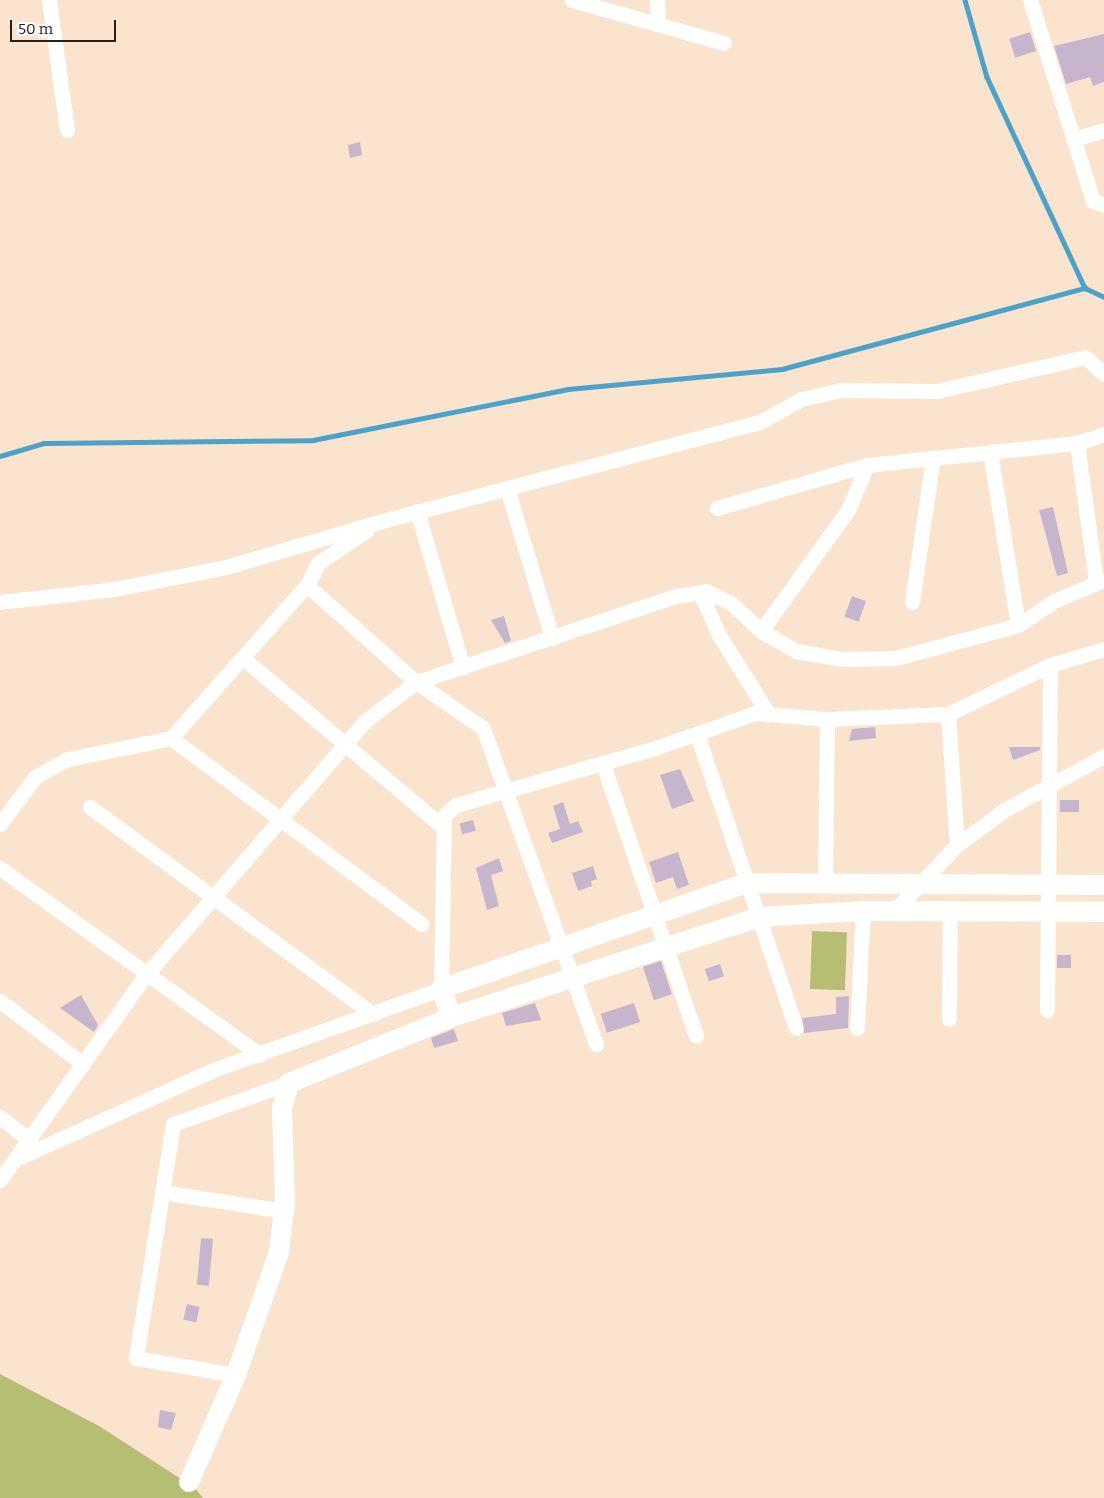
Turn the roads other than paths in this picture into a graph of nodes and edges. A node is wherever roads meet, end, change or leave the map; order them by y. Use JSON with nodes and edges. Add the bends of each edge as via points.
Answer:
{"nodes":[{"id":1,"x":49,"y":0,"type":"edge"},
{"id":2,"x":572,"y":0,"type":"edge"},
{"id":3,"x":657,"y":0,"type":"edge"},
{"id":4,"x":1030,"y":0,"type":"edge"},
{"id":5,"x":658,"y":24,"type":"junction"},
{"id":6,"x":724,"y":43,"type":"dead end"},
{"id":7,"x":67,"y":130,"type":"dead end"},
{"id":8,"x":1104,"y":130,"type":"edge"},
{"id":9,"x":1073,"y":139,"type":"junction"},
{"id":10,"x":1104,"y":205,"type":"edge"},
{"id":11,"x":1104,"y":374,"type":"edge"},
{"id":12,"x":1104,"y":434,"type":"edge"},
{"id":13,"x":1077,"y":443,"type":"junction"},
{"id":14,"x":990,"y":452,"type":"junction"},
{"id":15,"x":933,"y":458,"type":"junction"},
{"id":16,"x":868,"y":465,"type":"junction"},
{"id":17,"x":507,"y":488,"type":"junction"},
{"id":18,"x":717,"y":508,"type":"dead end"},
{"id":19,"x":417,"y":511,"type":"junction"},
{"id":20,"x":382,"y":521,"type":"junction"},
{"id":21,"x":1100,"y":581,"type":"edge"},
{"id":22,"x":307,"y":585,"type":"junction"},
{"id":23,"x":700,"y":592,"type":"junction"},
{"id":24,"x":0,"y":602,"type":"edge"},
{"id":25,"x":912,"y":602,"type":"dead end"},
{"id":26,"x":1018,"y":625,"type":"junction"},
{"id":27,"x":761,"y":630,"type":"junction"},
{"id":28,"x":552,"y":638,"type":"junction"},
{"id":29,"x":1104,"y":649,"type":"edge"},
{"id":30,"x":243,"y":658,"type":"junction"},
{"id":31,"x":1050,"y":665,"type":"junction"},
{"id":32,"x":463,"y":667,"type":"junction"},
{"id":33,"x":416,"y":682,"type":"junction"},
{"id":34,"x":769,"y":714,"type":"junction"},
{"id":35,"x":948,"y":714,"type":"junction"},
{"id":36,"x":827,"y":718,"type":"junction"},
{"id":37,"x":697,"y":734,"type":"junction"},
{"id":38,"x":171,"y":738,"type":"junction"},
{"id":39,"x":345,"y":744,"type":"junction"},
{"id":40,"x":1104,"y":756,"type":"edge"},
{"id":41,"x":603,"y":764,"type":"junction"},
{"id":42,"x":1049,"y":785,"type":"junction"},
{"id":43,"x":506,"y":790,"type":"junction"},
{"id":44,"x":90,"y":807,"type":"dead end"},
{"id":45,"x":280,"y":819,"type":"junction"},
{"id":46,"x":0,"y":824,"type":"edge"},
{"id":47,"x":444,"y":828,"type":"junction"},
{"id":48,"x":957,"y":845,"type":"junction"},
{"id":49,"x":0,"y":868,"type":"edge"},
{"id":50,"x":747,"y":883,"type":"junction"},
{"id":51,"x":825,"y":883,"type":"junction"},
{"id":52,"x":918,"y":884,"type":"junction"},
{"id":53,"x":1048,"y":884,"type":"junction"},
{"id":54,"x":1104,"y":885,"type":"edge"},
{"id":55,"x":212,"y":897,"type":"junction"},
{"id":56,"x":863,"y":910,"type":"junction"},
{"id":57,"x":894,"y":911,"type":"junction"},
{"id":58,"x":950,"y":911,"type":"junction"},
{"id":59,"x":1048,"y":912,"type":"junction"},
{"id":60,"x":1104,"y":912,"type":"edge"},
{"id":61,"x":654,"y":913,"type":"junction"},
{"id":62,"x":758,"y":917,"type":"junction"},
{"id":63,"x":421,"y":924,"type":"dead end"},
{"id":64,"x":562,"y":947,"type":"junction"},
{"id":65,"x":666,"y":947,"type":"junction"},
{"id":66,"x":145,"y":976,"type":"junction"},
{"id":67,"x":572,"y":978,"type":"junction"},
{"id":68,"x":441,"y":989,"type":"junction"},
{"id":69,"x":0,"y":1001,"type":"edge"},
{"id":70,"x":1047,"y":1010,"type":"dead end"},
{"id":71,"x":373,"y":1014,"type":"junction"},
{"id":72,"x":452,"y":1017,"type":"junction"},
{"id":73,"x":950,"y":1019,"type":"dead end"},
{"id":74,"x":796,"y":1028,"type":"dead end"},
{"id":75,"x":858,"y":1028,"type":"dead end"},
{"id":76,"x":696,"y":1035,"type":"dead end"},
{"id":77,"x":596,"y":1044,"type":"dead end"},
{"id":78,"x":260,"y":1054,"type":"junction"},
{"id":79,"x":83,"y":1064,"type":"junction"},
{"id":80,"x":289,"y":1083,"type":"junction"},
{"id":81,"x":0,"y":1117,"type":"edge"},
{"id":82,"x":29,"y":1140,"type":"junction"},
{"id":83,"x":16,"y":1159,"type":"junction"},
{"id":84,"x":0,"y":1180,"type":"edge"},
{"id":85,"x":162,"y":1192,"type":"junction"},
{"id":86,"x":285,"y":1210,"type":"junction"},
{"id":87,"x":236,"y":1376,"type":"junction"},
{"id":88,"x":189,"y":1482,"type":"dead end"}],
"edges":[{"from":1,"to":7,"type":"street"},
{"from":2,"to":5,"type":"street"},
{"from":3,"to":5,"type":"street"},
{"from":4,"to":9,"type":"street"},
{"from":5,"to":6,"type":"street"},
{"from":8,"to":9,"type":"street"},
{"from":9,"to":10,"type":"street","via":[[1093,201]]},
{"from":11,"to":17,"type":"street","via":[[1085,357],[937,391],[841,390],[801,399],[762,421]]},
{"from":12,"to":13,"type":"street"},
{"from":13,"to":14,"type":"street"},
{"from":13,"to":21,"type":"street"},
{"from":14,"to":15,"type":"street"},
{"from":14,"to":26,"type":"street"},
{"from":15,"to":16,"type":"street"},
{"from":15,"to":25,"type":"street"},
{"from":16,"to":18,"type":"street"},
{"from":16,"to":27,"type":"street","via":[[848,510]]},
{"from":17,"to":19,"type":"street"},
{"from":17,"to":28,"type":"street"},
{"from":19,"to":20,"type":"street"},
{"from":19,"to":32,"type":"street"},
{"from":20,"to":22,"type":"street","via":[[318,564]]},
{"from":20,"to":24,"type":"street","via":[[226,568],[114,589]]},
{"from":21,"to":26,"type":"street"},
{"from":22,"to":30,"type":"street"},
{"from":22,"to":33,"type":"street"},
{"from":23,"to":27,"type":"street","via":[[731,603]]},
{"from":23,"to":28,"type":"street"},
{"from":23,"to":34,"type":"street","via":[[724,643]]},
{"from":26,"to":27,"type":"street","via":[[896,658],[860,658],[796,650]]},
{"from":28,"to":32,"type":"street"},
{"from":29,"to":31,"type":"street"},
{"from":30,"to":38,"type":"street"},
{"from":30,"to":39,"type":"street"},
{"from":31,"to":35,"type":"street"},
{"from":31,"to":42,"type":"street"},
{"from":32,"to":33,"type":"street"},
{"from":33,"to":39,"type":"street","via":[[366,721]]},
{"from":33,"to":43,"type":"street","via":[[482,728]]},
{"from":34,"to":36,"type":"street"},
{"from":34,"to":37,"type":"street","via":[[737,718]]},
{"from":35,"to":36,"type":"street"},
{"from":35,"to":48,"type":"street"},
{"from":36,"to":51,"type":"street"},
{"from":37,"to":41,"type":"street"},
{"from":37,"to":50,"type":"street"},
{"from":38,"to":45,"type":"street"},
{"from":38,"to":46,"type":"street","via":[[68,759],[35,777]]},
{"from":39,"to":45,"type":"street"},
{"from":39,"to":47,"type":"street"},
{"from":40,"to":42,"type":"street"},
{"from":41,"to":43,"type":"street"},
{"from":41,"to":61,"type":"street"},
{"from":42,"to":48,"type":"street","via":[[1028,794]]},
{"from":42,"to":53,"type":"street"},
{"from":43,"to":47,"type":"street","via":[[456,805],[444,816]]},
{"from":43,"to":64,"type":"street"},
{"from":44,"to":55,"type":"street"},
{"from":45,"to":55,"type":"street"},
{"from":45,"to":63,"type":"street"},
{"from":47,"to":68,"type":"street"},
{"from":48,"to":52,"type":"street"},
{"from":49,"to":66,"type":"street"},
{"from":50,"to":51,"type":"street"},
{"from":50,"to":61,"type":"street"},
{"from":50,"to":62,"type":"street"},
{"from":51,"to":52,"type":"street"},
{"from":52,"to":53,"type":"street"},
{"from":52,"to":57,"type":"street"},
{"from":53,"to":54,"type":"street"},
{"from":53,"to":59,"type":"street"},
{"from":55,"to":66,"type":"street"},
{"from":55,"to":71,"type":"street"},
{"from":56,"to":57,"type":"street"},
{"from":56,"to":62,"type":"street"},
{"from":56,"to":75,"type":"street"},
{"from":57,"to":58,"type":"street"},
{"from":58,"to":59,"type":"street"},
{"from":58,"to":73,"type":"street"},
{"from":59,"to":60,"type":"street"},
{"from":59,"to":70,"type":"street"},
{"from":61,"to":64,"type":"street"},
{"from":61,"to":65,"type":"street"},
{"from":62,"to":65,"type":"street"},
{"from":62,"to":74,"type":"street"},
{"from":64,"to":67,"type":"street"},
{"from":64,"to":68,"type":"street"},
{"from":65,"to":67,"type":"street"},
{"from":65,"to":76,"type":"street"},
{"from":66,"to":78,"type":"street"},
{"from":66,"to":79,"type":"street"},
{"from":67,"to":72,"type":"street"},
{"from":67,"to":77,"type":"street"},
{"from":68,"to":71,"type":"street"},
{"from":68,"to":72,"type":"street"},
{"from":69,"to":79,"type":"street"},
{"from":71,"to":78,"type":"street"},
{"from":72,"to":80,"type":"street"},
{"from":78,"to":83,"type":"street","via":[[213,1070]]},
{"from":79,"to":82,"type":"street"},
{"from":80,"to":85,"type":"street","via":[[173,1124]]},
{"from":80,"to":86,"type":"street","via":[[282,1109]]},
{"from":81,"to":82,"type":"street"},
{"from":82,"to":83,"type":"street"},
{"from":83,"to":84,"type":"street"},
{"from":85,"to":86,"type":"street"},
{"from":85,"to":87,"type":"street","via":[[136,1358]]},
{"from":86,"to":87,"type":"street","via":[[279,1252]]},
{"from":87,"to":88,"type":"street"}]}
